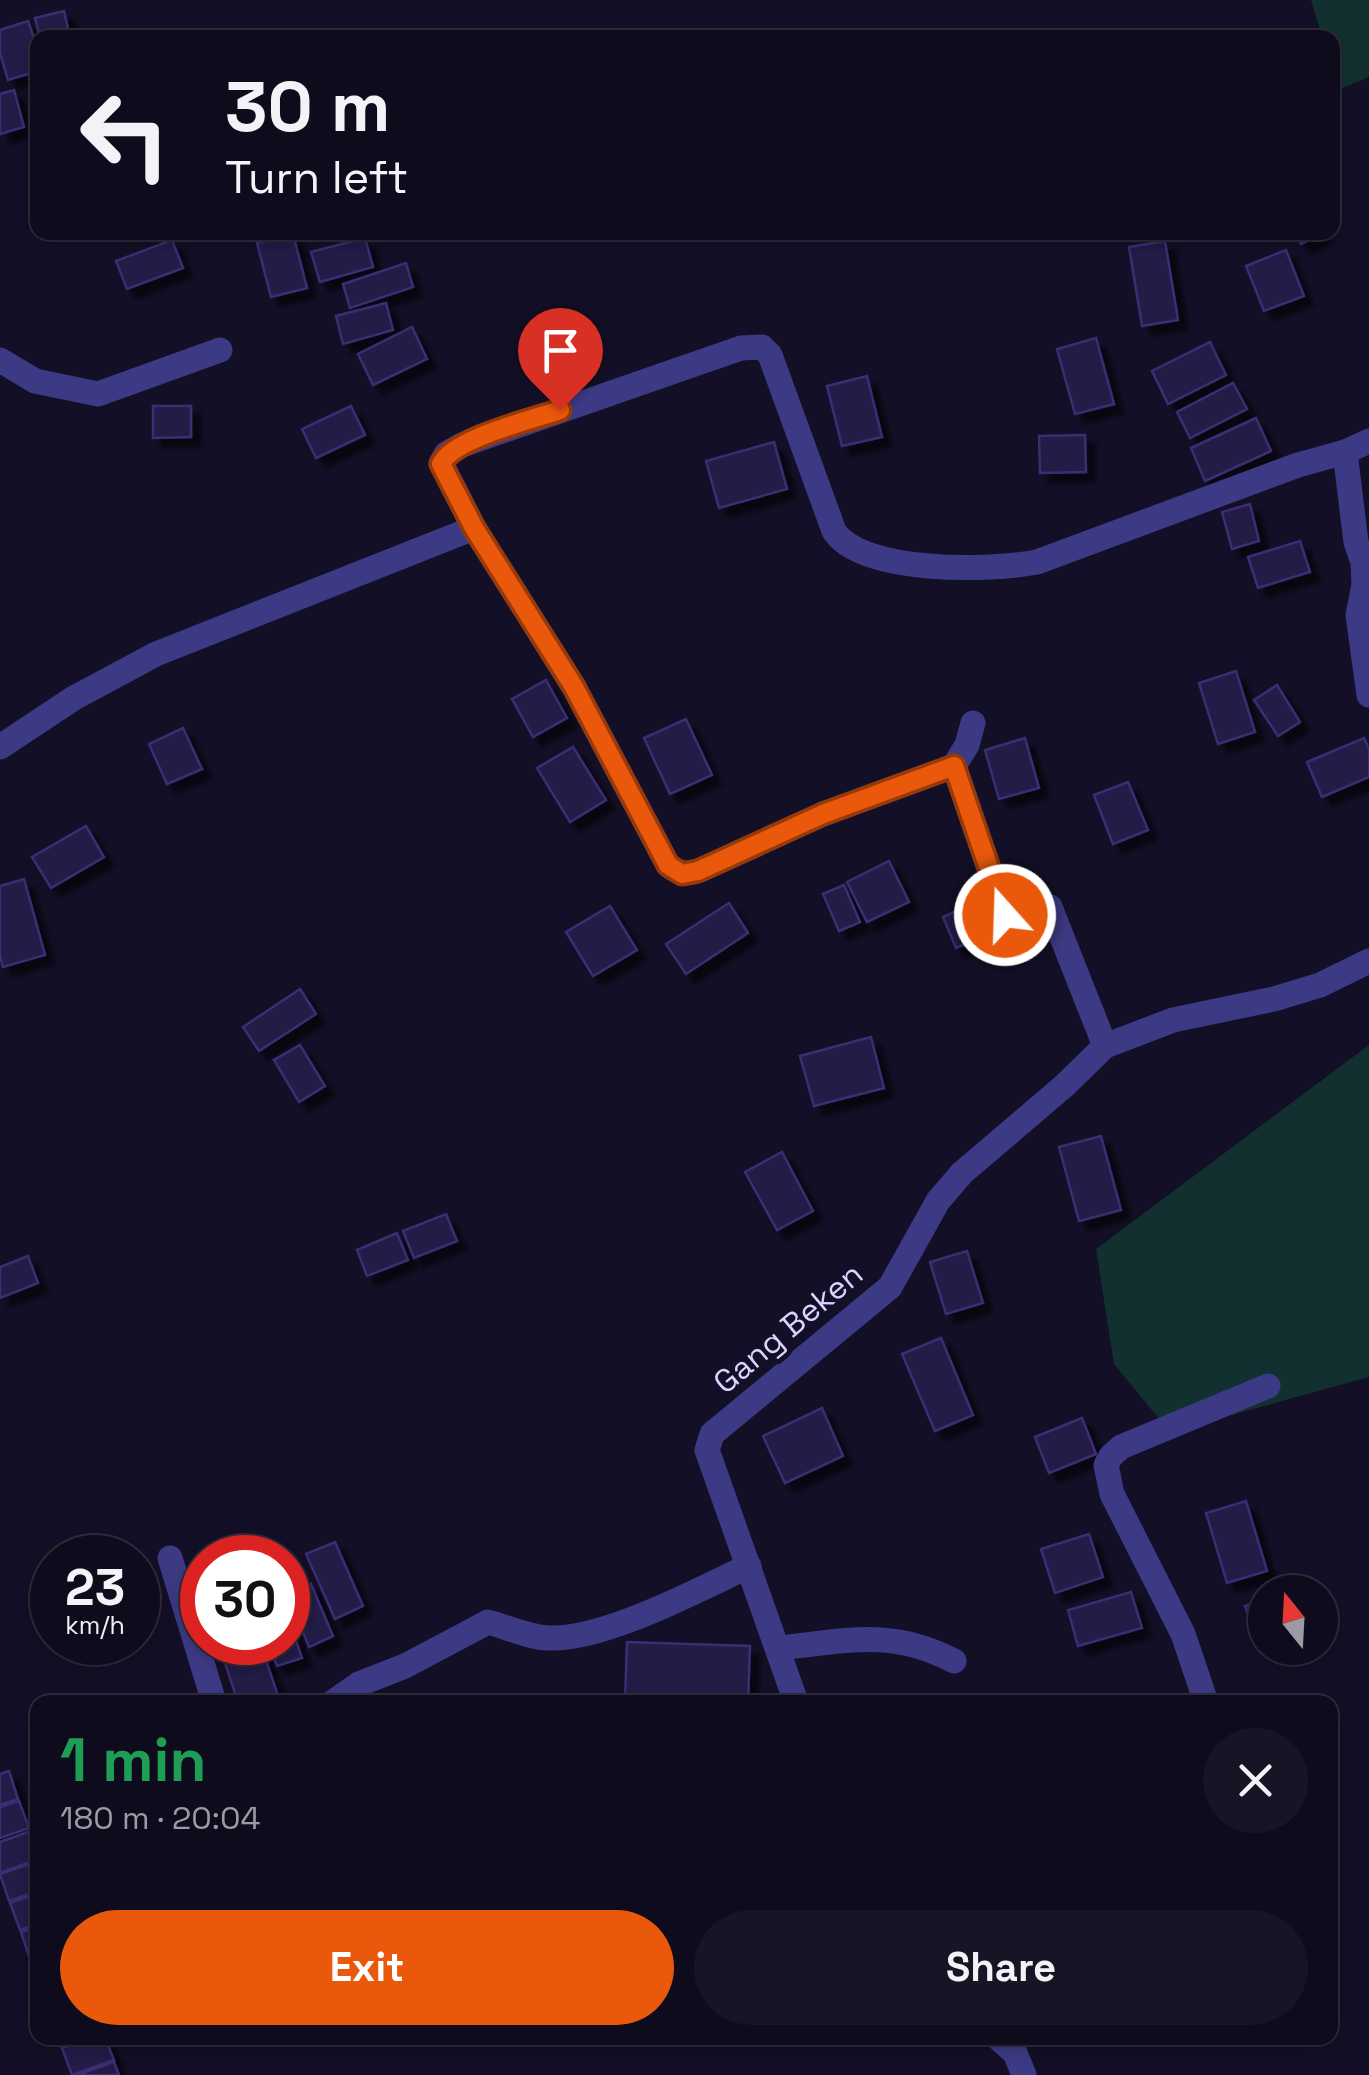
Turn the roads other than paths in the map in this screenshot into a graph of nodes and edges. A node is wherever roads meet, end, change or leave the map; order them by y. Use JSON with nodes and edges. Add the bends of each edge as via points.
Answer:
{"nodes":[{"id":1,"x":220,"y":350,"type":"dead end"},
{"id":2,"x":0,"y":360,"type":"edge"},
{"id":3,"x":1369,"y":441,"type":"edge"},
{"id":4,"x":1345,"y":452,"type":"junction"},
{"id":5,"x":474,"y":528,"type":"junction"},
{"id":6,"x":1369,"y":695,"type":"edge"},
{"id":7,"x":973,"y":723,"type":"dead end"},
{"id":8,"x":0,"y":747,"type":"edge"},
{"id":9,"x":954,"y":766,"type":"junction"},
{"id":10,"x":1369,"y":961,"type":"edge"},
{"id":11,"x":1105,"y":1046,"type":"junction"},
{"id":12,"x":1268,"y":1386,"type":"dead end"},
{"id":13,"x":170,"y":1558,"type":"dead end"},
{"id":14,"x":749,"y":1566,"type":"junction"},
{"id":15,"x":779,"y":1648,"type":"junction"},
{"id":16,"x":954,"y":1661,"type":"dead end"},
{"id":17,"x":212,"y":1695,"type":"edge"},
{"id":18,"x":344,"y":1695,"type":"edge"},
{"id":19,"x":794,"y":1695,"type":"edge"},
{"id":20,"x":1204,"y":1695,"type":"edge"},
{"id":21,"x":1006,"y":2045,"type":"edge"},
{"id":22,"x":1024,"y":2075,"type":"edge"}],
"edges":[{"from":1,"to":2,"type":"street","via":[[98,394],[35,381]]},
{"from":3,"to":4,"type":"street"},
{"from":4,"to":5,"type":"street","via":[[1037,562],[1002,569],[893,562],[841,542],[770,355],[762,347],[741,348],[446,454],[441,464]]},
{"from":4,"to":6,"type":"street","via":[[1363,562],[1358,615]]},
{"from":5,"to":8,"type":"street","via":[[156,654]]},
{"from":5,"to":9,"type":"street","via":[[574,687],[674,871],[698,871],[823,814]]},
{"from":7,"to":9,"type":"street"},
{"from":9,"to":11,"type":"street","via":[[1005,915],[1050,907]]},
{"from":10,"to":11,"type":"street","name":"Gang Beken","via":[[1320,986],[1172,1020]]},
{"from":11,"to":14,"type":"street","name":"Gang Beken","via":[[962,1173],[938,1201],[890,1287],[712,1434],[707,1450]]},
{"from":12,"to":20,"type":"street","via":[[1121,1447],[1106,1466],[1112,1494],[1183,1634]]},
{"from":13,"to":17,"type":"street"},
{"from":14,"to":15,"type":"street","name":"Gang Beken"},
{"from":14,"to":18,"type":"street","via":[[584,1634],[547,1638],[488,1622]]},
{"from":15,"to":16,"type":"street","via":[[884,1638]]},
{"from":15,"to":19,"type":"street","name":"Gang Beken"},
{"from":21,"to":22,"type":"street"}]}
